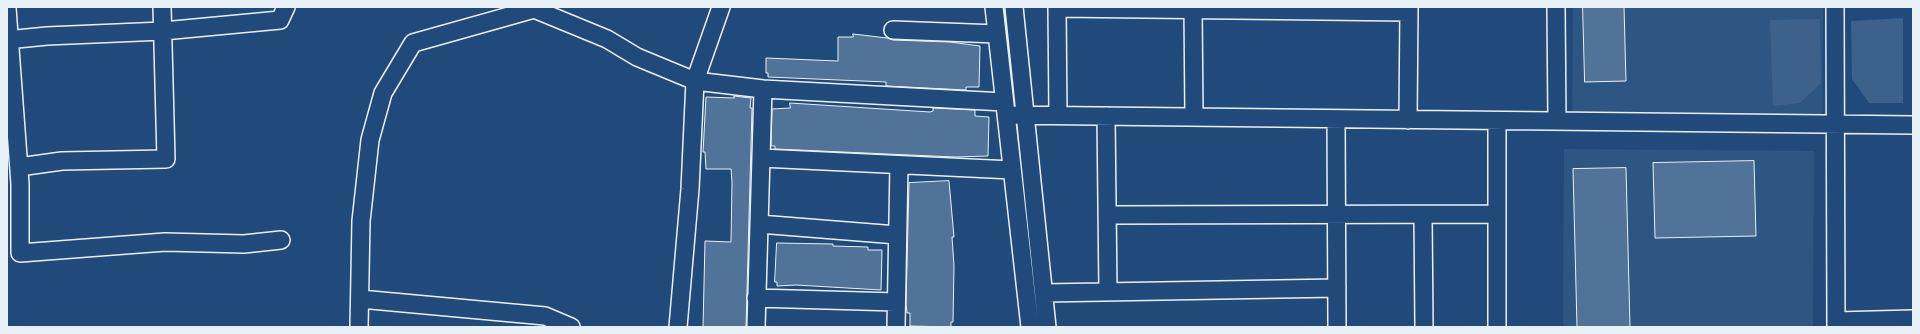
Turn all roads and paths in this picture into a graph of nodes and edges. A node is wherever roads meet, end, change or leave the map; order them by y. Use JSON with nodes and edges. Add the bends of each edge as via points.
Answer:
{"nodes":[{"id":1,"x":162,"y":7,"type":"edge"},
{"id":2,"x":286,"y":7,"type":"edge"},
{"id":3,"x":721,"y":7,"type":"edge"},
{"id":4,"x":994,"y":7,"type":"edge"},
{"id":5,"x":1014,"y":7,"type":"edge"},
{"id":6,"x":1556,"y":7,"type":"edge"},
{"id":7,"x":1835,"y":7,"type":"edge"},
{"id":8,"x":7,"y":8,"type":"edge"},
{"id":9,"x":534,"y":8,"type":"edge"},
{"id":10,"x":1057,"y":8,"type":"edge"},
{"id":11,"x":1194,"y":8,"type":"edge"},
{"id":12,"x":1409,"y":9,"type":"edge"},
{"id":13,"x":893,"y":30,"type":"dead end"},
{"id":14,"x":163,"y":31,"type":"junction"},
{"id":15,"x":997,"y":34,"type":"junction"},
{"id":16,"x":8,"y":40,"type":"edge"},
{"id":17,"x":695,"y":81,"type":"junction"},
{"id":18,"x":763,"y":88,"type":"junction"},
{"id":19,"x":1005,"y":108,"type":"junction"},
{"id":20,"x":1025,"y":115,"type":"junction"},
{"id":21,"x":1058,"y":116,"type":"junction"},
{"id":22,"x":1106,"y":116,"type":"junction"},
{"id":23,"x":1194,"y":117,"type":"junction"},
{"id":24,"x":1336,"y":119,"type":"junction"},
{"id":25,"x":1408,"y":120,"type":"junction"},
{"id":26,"x":1497,"y":121,"type":"junction"},
{"id":27,"x":1557,"y":121,"type":"junction"},
{"id":28,"x":1836,"y":124,"type":"junction"},
{"id":29,"x":1913,"y":125,"type":"edge"},
{"id":30,"x":761,"y":158,"type":"junction"},
{"id":31,"x":899,"y":165,"type":"junction"},
{"id":32,"x":19,"y":167,"type":"junction"},
{"id":33,"x":1012,"y":170,"type":"junction"},
{"id":34,"x":1424,"y":214,"type":"junction"},
{"id":35,"x":1497,"y":214,"type":"junction"},
{"id":36,"x":1107,"y":215,"type":"junction"},
{"id":37,"x":1336,"y":215,"type":"junction"},
{"id":38,"x":759,"y":224,"type":"junction"},
{"id":39,"x":898,"y":234,"type":"junction"},
{"id":40,"x":281,"y":240,"type":"dead end"},
{"id":41,"x":1337,"y":288,"type":"junction"},
{"id":42,"x":1108,"y":292,"type":"junction"},
{"id":43,"x":1044,"y":293,"type":"junction"},
{"id":44,"x":756,"y":298,"type":"junction"},
{"id":45,"x":360,"y":299,"type":"junction"},
{"id":46,"x":896,"y":302,"type":"junction"},
{"id":47,"x":1913,"y":320,"type":"edge"},
{"id":48,"x":1836,"y":324,"type":"edge"},
{"id":49,"x":359,"y":327,"type":"edge"},
{"id":50,"x":571,"y":327,"type":"edge"},
{"id":51,"x":678,"y":327,"type":"edge"},
{"id":52,"x":756,"y":327,"type":"edge"},
{"id":53,"x":896,"y":327,"type":"edge"},
{"id":54,"x":1030,"y":327,"type":"edge"},
{"id":55,"x":1047,"y":327,"type":"edge"},
{"id":56,"x":1337,"y":327,"type":"edge"},
{"id":57,"x":1424,"y":327,"type":"edge"},
{"id":58,"x":1497,"y":327,"type":"edge"}],
"edges":[{"from":1,"to":14,"type":"street"},
{"from":2,"to":14,"type":"street","via":[[280,20]]},
{"from":3,"to":17,"type":"street"},
{"from":4,"to":15,"type":"street"},
{"from":5,"to":20,"type":"street"},
{"from":6,"to":27,"type":"street"},
{"from":7,"to":28,"type":"street"},
{"from":8,"to":16,"type":"street"},
{"from":9,"to":17,"type":"street","via":[[607,39],[636,57]]},
{"from":9,"to":45,"type":"street","via":[[413,43],[382,92],[370,140],[361,221]]},
{"from":10,"to":11,"type":"street"},
{"from":10,"to":21,"type":"street"},
{"from":11,"to":12,"type":"street"},
{"from":11,"to":23,"type":"street"},
{"from":12,"to":25,"type":"street"},
{"from":13,"to":15,"type":"street"},
{"from":14,"to":16,"type":"street"},
{"from":14,"to":32,"type":"street","via":[[166,159],[62,161]]},
{"from":15,"to":19,"type":"street"},
{"from":16,"to":32,"type":"street"},
{"from":17,"to":18,"type":"street"},
{"from":17,"to":51,"type":"street","via":[[690,189]]},
{"from":18,"to":19,"type":"street"},
{"from":18,"to":30,"type":"street"},
{"from":19,"to":20,"type":"street"},
{"from":19,"to":33,"type":"street"},
{"from":20,"to":21,"type":"street"},
{"from":20,"to":43,"type":"street"},
{"from":21,"to":22,"type":"street"},
{"from":22,"to":23,"type":"street"},
{"from":22,"to":36,"type":"street"},
{"from":23,"to":24,"type":"street"},
{"from":24,"to":25,"type":"street"},
{"from":24,"to":37,"type":"street"},
{"from":25,"to":26,"type":"street"},
{"from":26,"to":27,"type":"street"},
{"from":26,"to":35,"type":"street"},
{"from":27,"to":28,"type":"street"},
{"from":28,"to":29,"type":"street"},
{"from":28,"to":48,"type":"street"},
{"from":30,"to":31,"type":"street"},
{"from":30,"to":38,"type":"street"},
{"from":31,"to":33,"type":"street"},
{"from":31,"to":39,"type":"street"},
{"from":32,"to":40,"type":"street","via":[[20,253],[165,242],[244,244]]},
{"from":33,"to":54,"type":"street"},
{"from":34,"to":35,"type":"street"},
{"from":34,"to":37,"type":"street"},
{"from":34,"to":57,"type":"street"},
{"from":35,"to":58,"type":"street"},
{"from":36,"to":37,"type":"street"},
{"from":36,"to":42,"type":"street"},
{"from":37,"to":41,"type":"street"},
{"from":38,"to":39,"type":"street"},
{"from":38,"to":44,"type":"street"},
{"from":39,"to":46,"type":"street"},
{"from":41,"to":42,"type":"street"},
{"from":41,"to":56,"type":"street"},
{"from":42,"to":43,"type":"street"},
{"from":43,"to":55,"type":"street"},
{"from":44,"to":46,"type":"street"},
{"from":44,"to":52,"type":"street"},
{"from":45,"to":49,"type":"street"},
{"from":45,"to":50,"type":"street","via":[[545,316]]},
{"from":46,"to":53,"type":"street"},
{"from":47,"to":48,"type":"street"}]}
